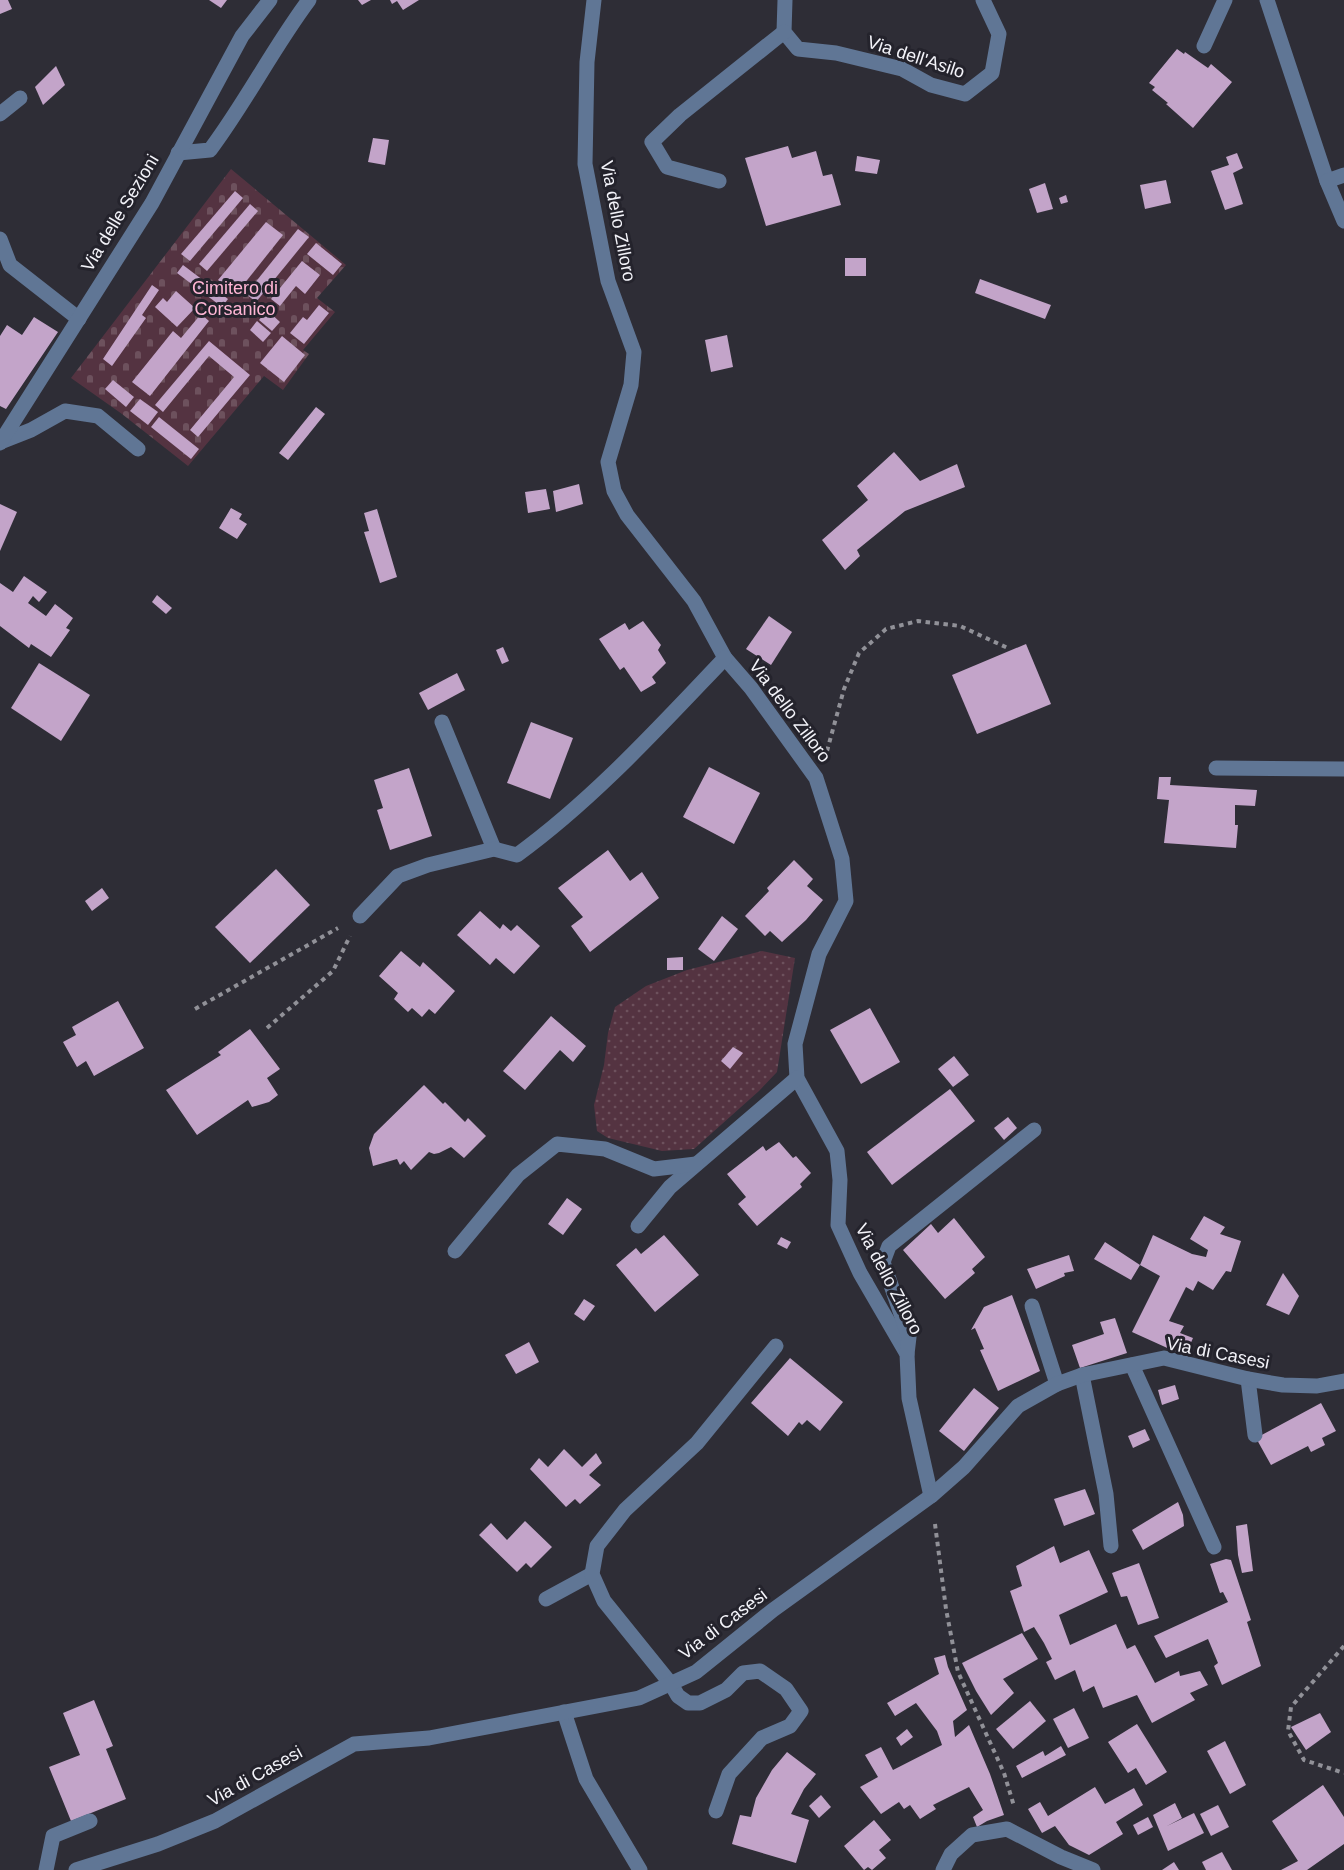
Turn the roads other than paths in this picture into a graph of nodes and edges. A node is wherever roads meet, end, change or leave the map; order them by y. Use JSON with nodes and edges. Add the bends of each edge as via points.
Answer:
{"nodes":[{"id":1,"x":270,"y":0,"type":"edge"},
{"id":2,"x":309,"y":0,"type":"edge"},
{"id":3,"x":594,"y":0,"type":"edge"},
{"id":4,"x":785,"y":0,"type":"edge"},
{"id":5,"x":983,"y":0,"type":"edge"},
{"id":6,"x":1225,"y":0,"type":"edge"},
{"id":7,"x":1267,"y":0,"type":"edge"},
{"id":8,"x":784,"y":32,"type":"junction"},
{"id":9,"x":1204,"y":46,"type":"dead end"},
{"id":10,"x":20,"y":98,"type":"dead end"},
{"id":11,"x":0,"y":114,"type":"edge"},
{"id":12,"x":178,"y":153,"type":"junction"},
{"id":13,"x":1344,"y":175,"type":"edge"},
{"id":14,"x":718,"y":181,"type":"dead end"},
{"id":15,"x":1327,"y":181,"type":"junction"},
{"id":16,"x":1344,"y":221,"type":"edge"},
{"id":17,"x":0,"y":239,"type":"edge"},
{"id":18,"x":79,"y":319,"type":"junction"},
{"id":19,"x":1,"y":442,"type":"edge"},
{"id":20,"x":138,"y":449,"type":"dead end"},
{"id":21,"x":725,"y":658,"type":"junction"},
{"id":22,"x":442,"y":722,"type":"dead end"},
{"id":23,"x":1216,"y":768,"type":"dead end"},
{"id":24,"x":1344,"y":769,"type":"edge"},
{"id":25,"x":494,"y":849,"type":"junction"},
{"id":26,"x":360,"y":916,"type":"road end"},
{"id":27,"x":797,"y":1078,"type":"junction"},
{"id":28,"x":1034,"y":1130,"type":"dead end"},
{"id":29,"x":696,"y":1164,"type":"junction"},
{"id":30,"x":638,"y":1226,"type":"dead end"},
{"id":31,"x":455,"y":1251,"type":"dead end"},
{"id":32,"x":1032,"y":1306,"type":"dead end"},
{"id":33,"x":776,"y":1347,"type":"dead end"},
{"id":34,"x":907,"y":1354,"type":"junction"},
{"id":35,"x":1132,"y":1365,"type":"junction"},
{"id":36,"x":1082,"y":1375,"type":"junction"},
{"id":37,"x":1248,"y":1379,"type":"junction"},
{"id":38,"x":1344,"y":1381,"type":"edge"},
{"id":39,"x":1057,"y":1383,"type":"junction"},
{"id":40,"x":1255,"y":1435,"type":"dead end"},
{"id":41,"x":931,"y":1496,"type":"junction"},
{"id":42,"x":1111,"y":1546,"type":"dead end"},
{"id":43,"x":1214,"y":1547,"type":"dead end"},
{"id":44,"x":592,"y":1574,"type":"junction"},
{"id":45,"x":546,"y":1599,"type":"dead end"},
{"id":46,"x":671,"y":1684,"type":"junction"},
{"id":47,"x":564,"y":1712,"type":"junction"},
{"id":48,"x":716,"y":1811,"type":"dead end"},
{"id":49,"x":90,"y":1821,"type":"dead end"},
{"id":50,"x":46,"y":1870,"type":"edge"},
{"id":51,"x":76,"y":1870,"type":"edge"},
{"id":52,"x":640,"y":1870,"type":"edge"},
{"id":53,"x":943,"y":1870,"type":"edge"},
{"id":54,"x":1093,"y":1870,"type":"edge"}],
"edges":[{"from":1,"to":12,"type":"street","name":"Via delle Sezioni","via":[[242,36]]},
{"from":2,"to":12,"type":"street","via":[[210,150]]},
{"from":3,"to":21,"type":"street","name":"Via dello Zilloro","via":[[586,62],[585,164],[608,281],[634,352],[631,385],[608,462],[614,491],[627,515],[694,601]]},
{"from":4,"to":8,"type":"street"},
{"from":5,"to":8,"type":"street","name":"Via dell'Asilo","via":[[999,34],[992,73],[965,94],[931,85],[902,69],[836,53],[798,49]]},
{"from":6,"to":9,"type":"street"},
{"from":7,"to":15,"type":"street"},
{"from":8,"to":14,"type":"street","via":[[652,142],[667,167]]},
{"from":10,"to":11,"type":"street"},
{"from":12,"to":18,"type":"street","name":"Via delle Sezioni","via":[[152,203]]},
{"from":13,"to":15,"type":"street"},
{"from":15,"to":16,"type":"street"},
{"from":17,"to":18,"type":"street","via":[[10,265]]},
{"from":18,"to":19,"type":"street","name":"Via delle Sezioni"},
{"from":19,"to":20,"type":"street","via":[[65,411],[98,416]]},
{"from":21,"to":25,"type":"street","via":[[647,740],[546,834],[517,855]]},
{"from":21,"to":27,"type":"street","name":"Via dello Zilloro","via":[[816,777],[842,859],[846,902],[819,954],[795,1044]]},
{"from":22,"to":25,"type":"street"},
{"from":23,"to":24,"type":"street"},
{"from":25,"to":26,"type":"street","via":[[428,864],[398,876]]},
{"from":27,"to":29,"type":"street"},
{"from":27,"to":34,"type":"street","name":"Via dello Zilloro","via":[[837,1151],[838,1225],[860,1273]]},
{"from":28,"to":34,"type":"street","via":[[889,1246],[883,1262],[909,1336]]},
{"from":29,"to":30,"type":"street","via":[[670,1187]]},
{"from":29,"to":31,"type":"street","via":[[654,1169],[605,1149],[557,1144],[518,1175]]},
{"from":32,"to":39,"type":"street"},
{"from":33,"to":44,"type":"street","via":[[697,1443],[626,1510],[597,1546]]},
{"from":34,"to":41,"type":"street","name":"Via dello Zilloro","via":[[909,1398]]},
{"from":35,"to":36,"type":"street","name":"Via di Casesi"},
{"from":35,"to":37,"type":"street","name":"Via di Casesi","via":[[1164,1358]]},
{"from":35,"to":43,"type":"street"},
{"from":36,"to":39,"type":"street","name":"Via di Casesi"},
{"from":36,"to":42,"type":"street","via":[[1106,1494]]},
{"from":37,"to":38,"type":"street","name":"Via di Casesi","via":[[1317,1386]]},
{"from":37,"to":40,"type":"street"},
{"from":39,"to":41,"type":"street","name":"Via di Casesi","via":[[1018,1406],[964,1467]]},
{"from":41,"to":46,"type":"street","name":"Via di Casesi","via":[[773,1610],[696,1672]]},
{"from":44,"to":45,"type":"street"},
{"from":44,"to":46,"type":"street","via":[[604,1601]]},
{"from":46,"to":47,"type":"street","name":"Via di Casesi","via":[[639,1698]]},
{"from":46,"to":48,"type":"street","via":[[688,1703],[700,1703],[726,1690],[743,1673],[760,1671],[786,1689],[801,1711],[790,1726],[762,1737],[729,1774]]},
{"from":47,"to":51,"type":"street","name":"Via di Casesi","via":[[429,1738],[354,1744],[215,1821]]},
{"from":47,"to":52,"type":"street","via":[[586,1779]]},
{"from":49,"to":50,"type":"street","via":[[53,1836]]},
{"from":53,"to":54,"type":"street","via":[[951,1854],[972,1835],[1007,1829]]}]}
